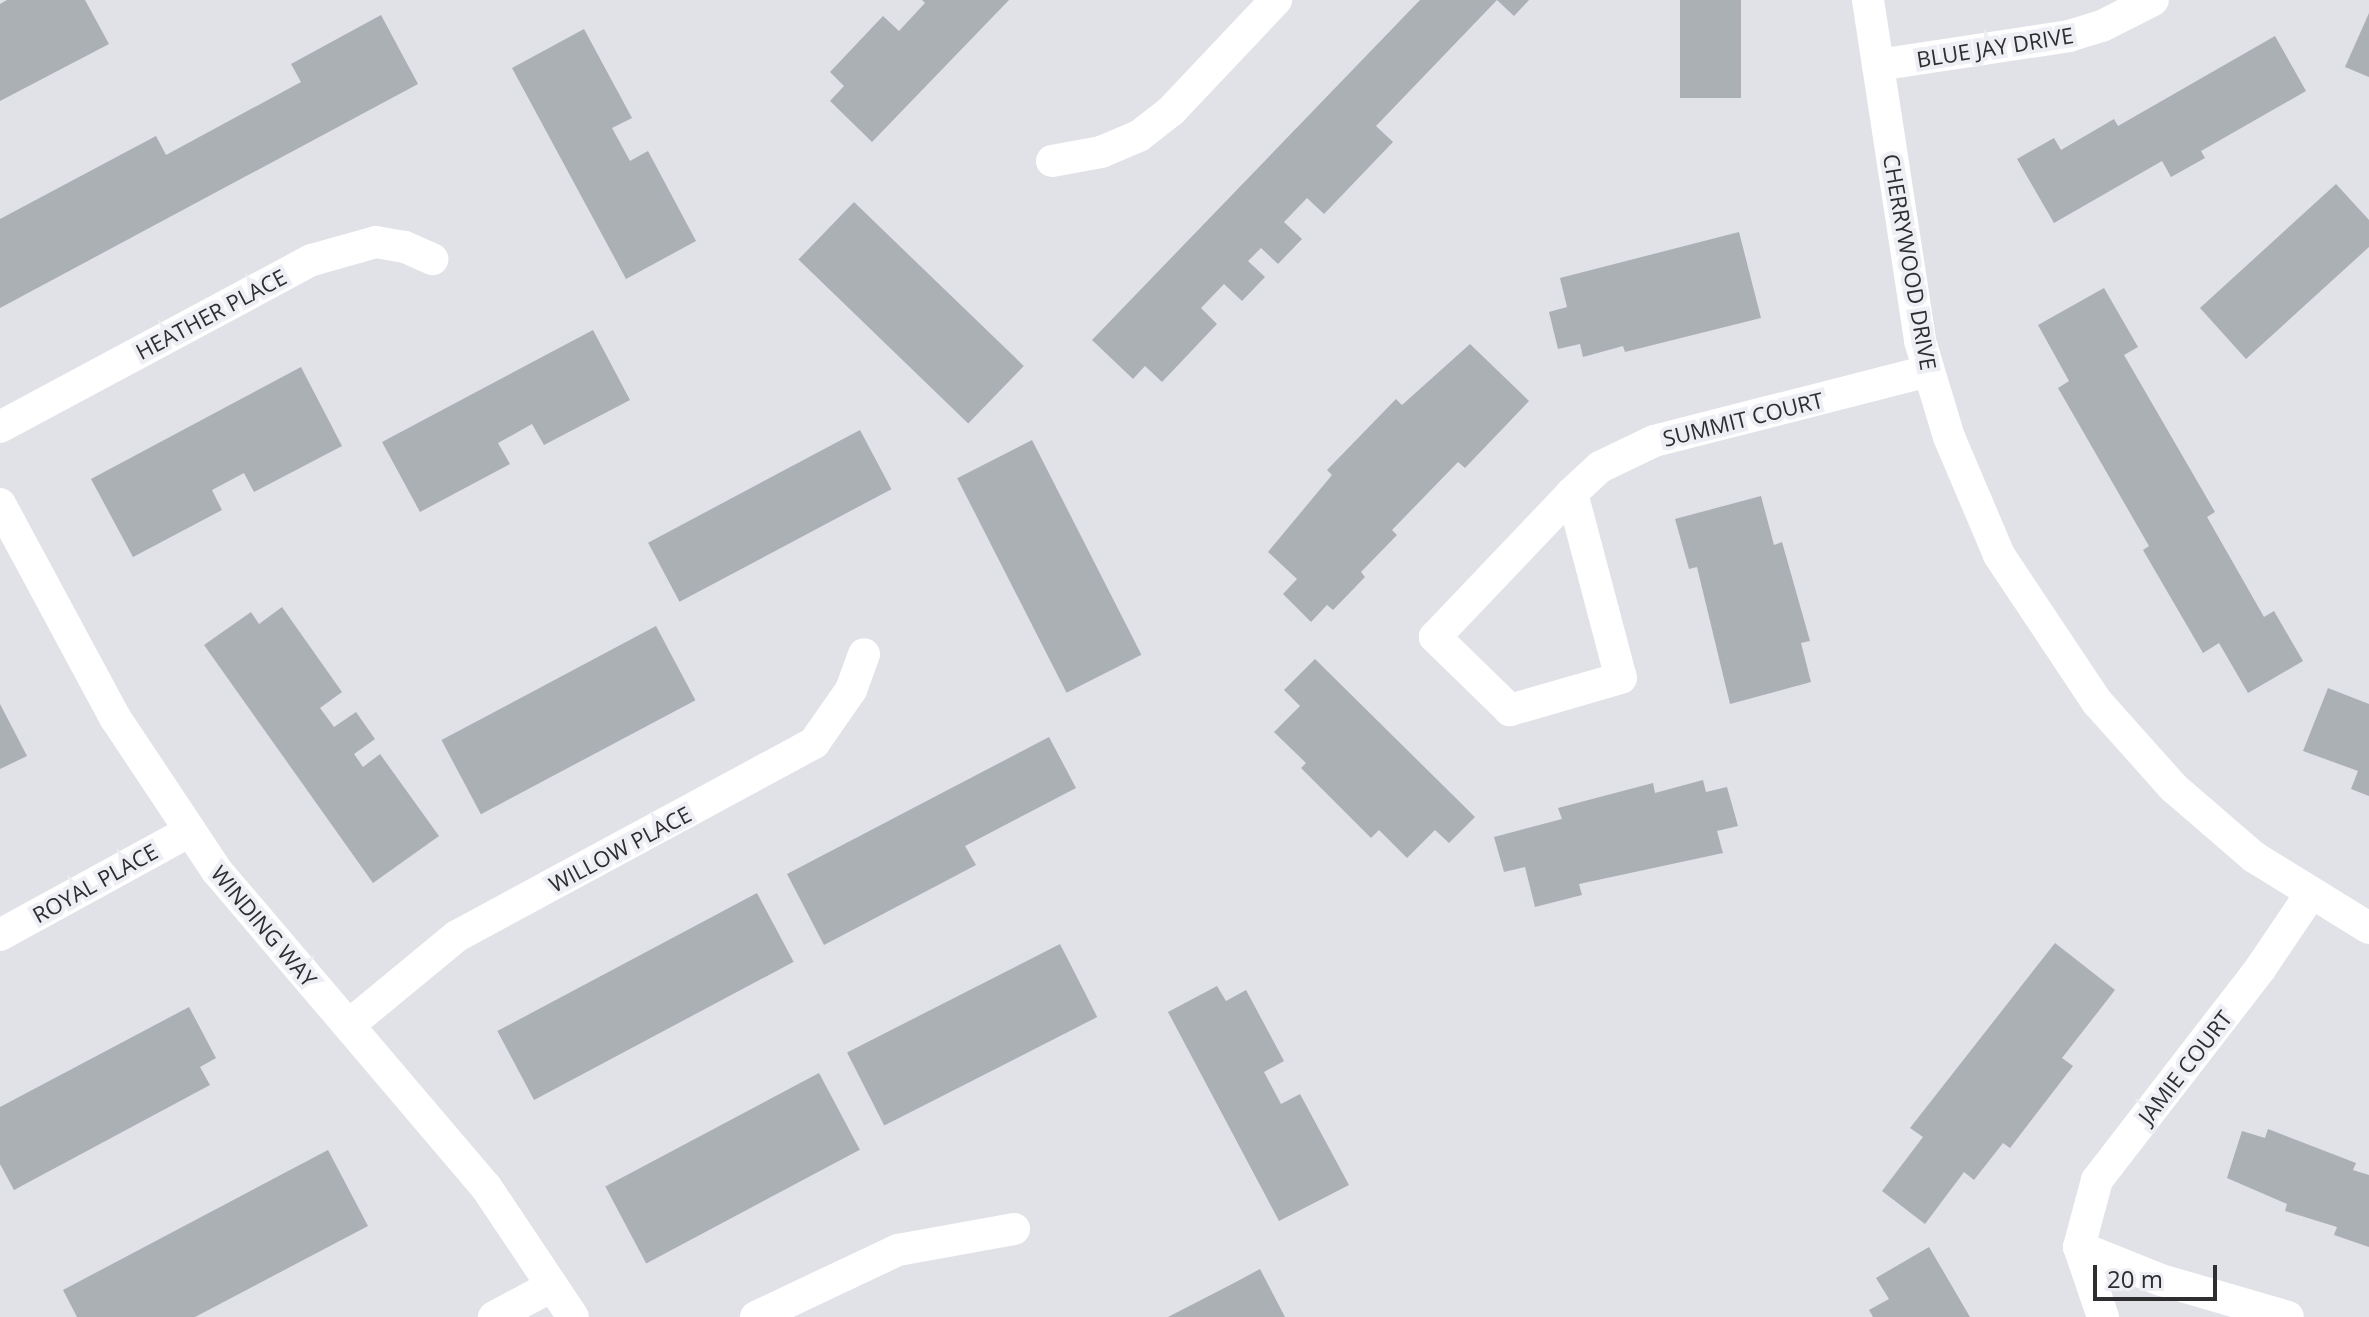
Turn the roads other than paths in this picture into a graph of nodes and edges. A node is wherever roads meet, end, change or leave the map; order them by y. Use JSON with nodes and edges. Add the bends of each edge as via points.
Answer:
{"nodes":[{"id":1,"x":1276,"y":0,"type":"edge"},
{"id":2,"x":1868,"y":0,"type":"edge"},
{"id":3,"x":2153,"y":0,"type":"edge"},
{"id":4,"x":1878,"y":65,"type":"junction"},
{"id":5,"x":1052,"y":161,"type":"dead end"},
{"id":6,"x":432,"y":259,"type":"dead end"},
{"id":7,"x":1928,"y":371,"type":"junction"},
{"id":8,"x":0,"y":427,"type":"edge"},
{"id":9,"x":1572,"y":493,"type":"junction"},
{"id":10,"x":0,"y":504,"type":"edge"},
{"id":11,"x":864,"y":654,"type":"dead end"},
{"id":12,"x":190,"y":831,"type":"junction"},
{"id":13,"x":2310,"y":895,"type":"junction"},
{"id":14,"x":2369,"y":928,"type":"edge"},
{"id":15,"x":0,"y":935,"type":"edge"},
{"id":16,"x":349,"y":1025,"type":"junction"},
{"id":17,"x":1014,"y":1229,"type":"dead end"},
{"id":18,"x":2079,"y":1247,"type":"junction"},
{"id":19,"x":552,"y":1286,"type":"junction"},
{"id":20,"x":494,"y":1317,"type":"edge"},
{"id":21,"x":573,"y":1317,"type":"edge"},
{"id":22,"x":756,"y":1317,"type":"edge"},
{"id":23,"x":2103,"y":1317,"type":"edge"},
{"id":24,"x":2288,"y":1317,"type":"edge"}],
"edges":[{"from":1,"to":5,"type":"street","via":[[1171,111],[1139,136],[1101,152]]},
{"from":2,"to":4,"type":"street","name":"CHERRYWOOD DRIVE"},
{"from":3,"to":4,"type":"street","name":"BLUE JAY DRIVE","via":[[2069,36]]},
{"from":4,"to":7,"type":"street","name":"CHERRYWOOD DRIVE","via":[[1911,297]]},
{"from":6,"to":8,"type":"street","name":"HEATHER PLACE","via":[[376,242],[312,260]]},
{"from":7,"to":9,"type":"street","name":"SUMMIT COURT","via":[[1654,441],[1613,459]]},
{"from":7,"to":13,"type":"street","name":"CHERRYWOOD DRIVE","via":[[1999,555],[2072,670],[2174,788],[2254,857]]},
{"from":9,"to":9,"type":"street","name":"SUMMIT COURT","via":[[1435,637],[1510,710],[1621,678]]},
{"from":10,"to":12,"type":"street","name":"WINDING WAY","via":[[116,719]]},
{"from":11,"to":16,"type":"street","name":"WILLOW PLACE","via":[[851,690],[814,743],[457,936]]},
{"from":12,"to":15,"type":"street","name":"ROYAL PLACE"},
{"from":12,"to":16,"type":"street","name":"WINDING WAY","via":[[217,871]]},
{"from":13,"to":14,"type":"street","name":"CHERRYWOOD DRIVE"},
{"from":13,"to":18,"type":"street","name":"JAMIE COURT","via":[[2260,969],[2097,1180]]},
{"from":16,"to":19,"type":"street","name":"WINDING WAY","via":[[486,1187]]},
{"from":17,"to":22,"type":"street","via":[[898,1250]]},
{"from":18,"to":23,"type":"street"},
{"from":18,"to":24,"type":"street","via":[[2161,1280]]},
{"from":19,"to":20,"type":"street"},
{"from":19,"to":21,"type":"street","name":"WINDING WAY"}]}
